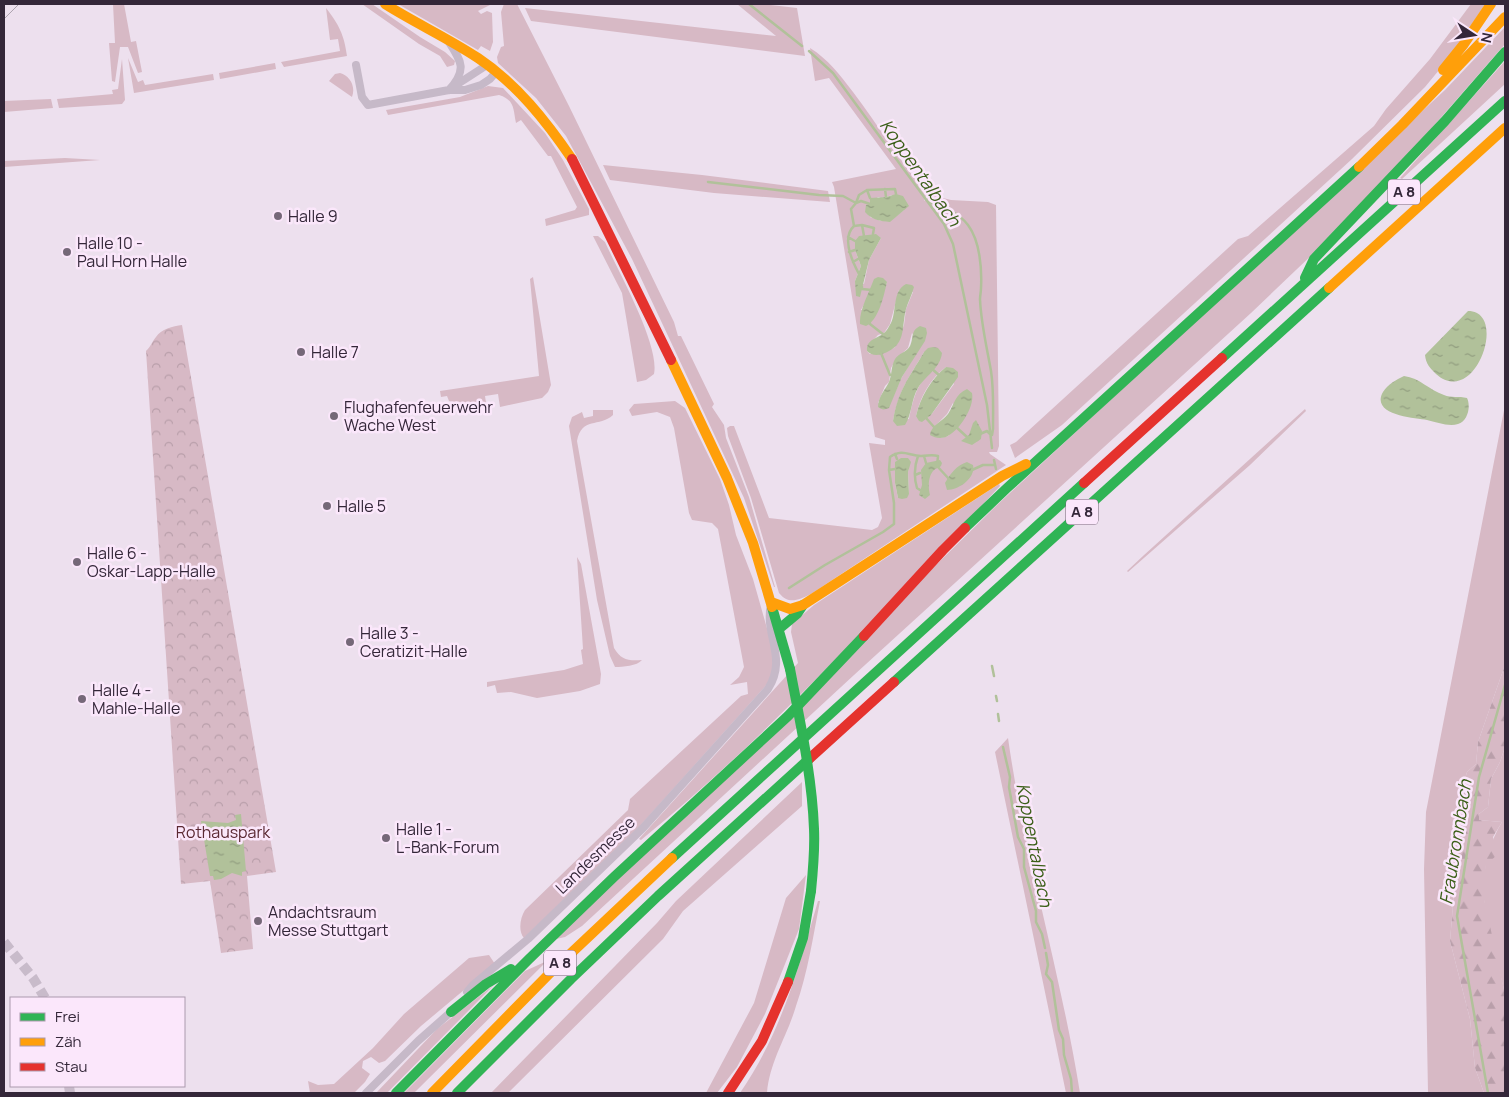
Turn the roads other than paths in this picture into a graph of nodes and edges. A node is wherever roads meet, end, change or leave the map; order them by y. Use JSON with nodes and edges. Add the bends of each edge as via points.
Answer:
{"nodes":[{"id":1,"x":385,"y":4,"type":"edge"},
{"id":2,"x":1491,"y":4,"type":"edge"},
{"id":3,"x":1505,"y":18,"type":"edge"},
{"id":4,"x":449,"y":42,"type":"junction"},
{"id":5,"x":1505,"y":52,"type":"edge"},
{"id":6,"x":356,"y":65,"type":"dead end"},
{"id":7,"x":487,"y":65,"type":"junction"},
{"id":8,"x":496,"y":72,"type":"junction"},
{"id":9,"x":449,"y":90,"type":"junction"},
{"id":10,"x":1426,"y":100,"type":"junction"},
{"id":11,"x":1505,"y":101,"type":"edge"},
{"id":12,"x":1505,"y":128,"type":"edge"},
{"id":13,"x":1303,"y":283,"type":"junction"},
{"id":14,"x":1042,"y":456,"type":"junction"},
{"id":15,"x":771,"y":602,"type":"junction"},
{"id":16,"x":803,"y":605,"type":"junction"},
{"id":17,"x":779,"y":629,"type":"junction"},
{"id":18,"x":529,"y":959,"type":"junction"},
{"id":19,"x":451,"y":1012,"type":"junction"},
{"id":20,"x":366,"y":1093,"type":"edge"},
{"id":21,"x":396,"y":1093,"type":"edge"},
{"id":22,"x":432,"y":1093,"type":"edge"},
{"id":23,"x":457,"y":1093,"type":"edge"},
{"id":24,"x":728,"y":1093,"type":"edge"}],
"edges":[{"from":1,"to":4,"type":"main road"},
{"from":2,"to":10,"type":"main road","via":[[1440,74]]},
{"from":3,"to":10,"type":"main road","number":"A 8"},
{"from":4,"to":7,"type":"main road"},
{"from":4,"to":9,"type":"street","via":[[460,58],[462,68]]},
{"from":5,"to":13,"type":"main road","number":"A 8","via":[[1445,121],[1314,259]]},
{"from":6,"to":9,"type":"street","via":[[362,97],[368,105]]},
{"from":7,"to":8,"type":"main road"},
{"from":7,"to":9,"type":"street"},
{"from":8,"to":9,"type":"street","via":[[480,85],[465,90]]},
{"from":8,"to":15,"type":"main road","via":[[547,124],[586,185],[727,478],[753,543]]},
{"from":10,"to":14,"type":"main road","number":"A 8","via":[[1326,198]]},
{"from":11,"to":13,"type":"main road","number":"A 8"},
{"from":12,"to":23,"type":"main road","number":"A 8","via":[[729,831],[564,985]]},
{"from":13,"to":22,"type":"main road","number":"A 8","via":[[692,838],[550,973]]},
{"from":14,"to":16,"type":"main road","via":[[1002,476]]},
{"from":14,"to":18,"type":"main road","number":"A 8","via":[[942,550],[788,716]]},
{"from":15,"to":16,"type":"main road","via":[[790,609]]},
{"from":15,"to":17,"type":"main road"},
{"from":15,"to":19,"type":"street","name":"Landesmesse","via":[[768,617],[777,657],[774,680],[768,689],[643,828],[528,939],[473,985]]},
{"from":16,"to":17,"type":"main road"},
{"from":17,"to":24,"type":"main road","bridge":true,"via":[[790,669],[812,802],[811,891],[801,943],[780,1003],[754,1055]]},
{"from":18,"to":19,"type":"main road","via":[[486,984]]},
{"from":18,"to":21,"type":"main road"},
{"from":19,"to":20,"type":"street","name":"Landesmesse"}]}
